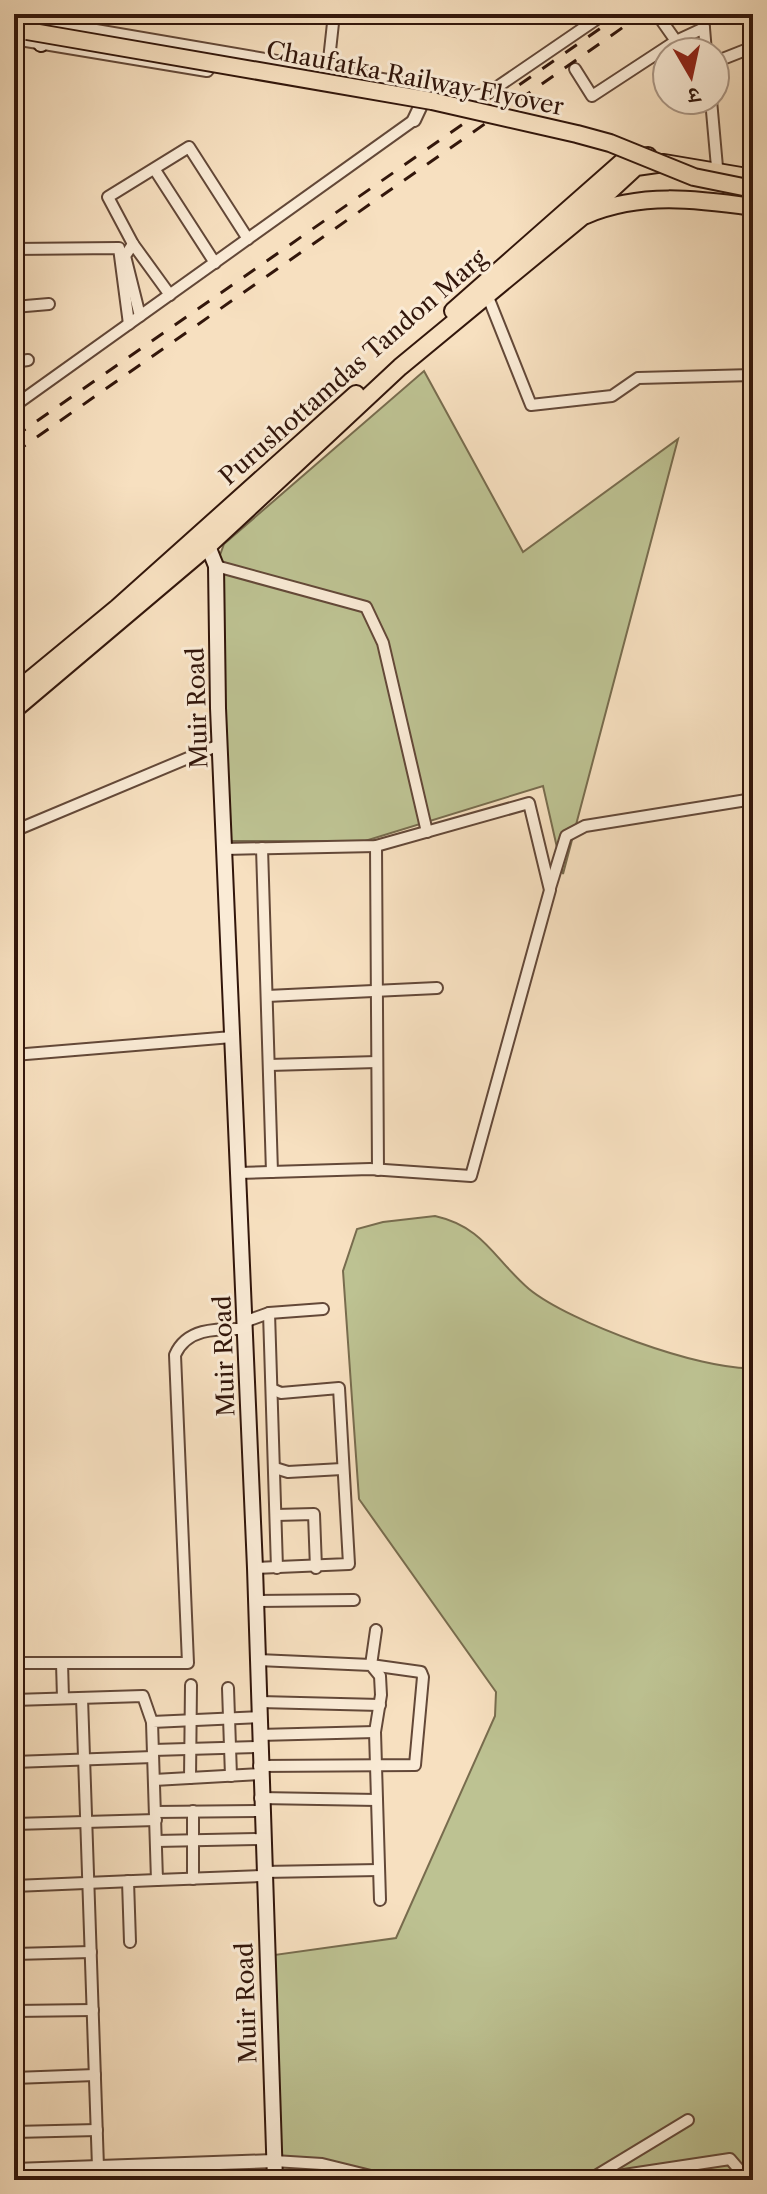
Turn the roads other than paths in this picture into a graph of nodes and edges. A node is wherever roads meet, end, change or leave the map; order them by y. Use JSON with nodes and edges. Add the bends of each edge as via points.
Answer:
{"nodes":[{"id":1,"x":334,"y":14,"type":"edge"},
{"id":2,"x":604,"y":14,"type":"edge"},
{"id":3,"x":657,"y":14,"type":"edge"},
{"id":4,"x":702,"y":14,"type":"edge"},
{"id":5,"x":14,"y":17,"type":"edge"},
{"id":6,"x":47,"y":19,"type":"edge"},
{"id":7,"x":704,"y":28,"type":"junction"},
{"id":8,"x":18,"y":32,"type":"edge"},
{"id":9,"x":672,"y":36,"type":"edge"},
{"id":10,"x":687,"y":36,"type":"edge"},
{"id":11,"x":705,"y":36,"type":"edge"},
{"id":12,"x":41,"y":44,"type":"junction"},
{"id":13,"x":753,"y":47,"type":"edge"},
{"id":14,"x":731,"y":56,"type":"edge"},
{"id":15,"x":651,"y":57,"type":"edge"},
{"id":16,"x":575,"y":69,"type":"dead end"},
{"id":17,"x":327,"y":71,"type":"junction"},
{"id":18,"x":326,"y":88,"type":"junction"},
{"id":19,"x":429,"y":88,"type":"junction"},
{"id":20,"x":419,"y":105,"type":"junction"},
{"id":21,"x":712,"y":116,"type":"edge"},
{"id":22,"x":414,"y":120,"type":"joint"},
{"id":23,"x":717,"y":167,"type":"junction"},
{"id":24,"x":155,"y":170,"type":"junction"},
{"id":25,"x":753,"y":176,"type":"edge"},
{"id":26,"x":753,"y":189,"type":"edge"},
{"id":27,"x":753,"y":207,"type":"edge"},
{"id":28,"x":583,"y":216,"type":"junction"},
{"id":29,"x":248,"y":239,"type":"junction"},
{"id":30,"x":133,"y":244,"type":"junction"},
{"id":31,"x":14,"y":249,"type":"edge"},
{"id":32,"x":215,"y":263,"type":"junction"},
{"id":33,"x":170,"y":295,"type":"junction"},
{"id":34,"x":488,"y":297,"type":"junction"},
{"id":35,"x":49,"y":304,"type":"dead end"},
{"id":36,"x":14,"y":307,"type":"edge"},
{"id":37,"x":140,"y":316,"type":"junction"},
{"id":38,"x":129,"y":324,"type":"junction"},
{"id":39,"x":28,"y":360,"type":"dead end"},
{"id":40,"x":14,"y":362,"type":"edge"},
{"id":41,"x":753,"y":375,"type":"edge"},
{"id":42,"x":14,"y":406,"type":"edge"},
{"id":43,"x":206,"y":539,"type":"junction"},
{"id":44,"x":216,"y":566,"type":"junction"},
{"id":45,"x":14,"y":693,"type":"edge"},
{"id":46,"x":14,"y":710,"type":"edge"},
{"id":47,"x":219,"y":745,"type":"junction"},
{"id":48,"x":753,"y":799,"type":"edge"},
{"id":49,"x":14,"y":831,"type":"edge"},
{"id":50,"x":427,"y":832,"type":"junction"},
{"id":51,"x":376,"y":846,"type":"junction"},
{"id":52,"x":262,"y":848,"type":"junction"},
{"id":53,"x":224,"y":849,"type":"junction"},
{"id":54,"x":550,"y":890,"type":"junction"},
{"id":55,"x":437,"y":988,"type":"dead end"},
{"id":56,"x":377,"y":991,"type":"junction"},
{"id":57,"x":267,"y":996,"type":"junction"},
{"id":58,"x":232,"y":1037,"type":"junction"},
{"id":59,"x":14,"y":1055,"type":"edge"},
{"id":60,"x":377,"y":1062,"type":"junction"},
{"id":61,"x":269,"y":1065,"type":"junction"},
{"id":62,"x":378,"y":1170,"type":"junction"},
{"id":63,"x":272,"y":1172,"type":"junction"},
{"id":64,"x":238,"y":1173,"type":"junction"},
{"id":65,"x":323,"y":1309,"type":"dead end"},
{"id":66,"x":269,"y":1313,"type":"junction"},
{"id":67,"x":244,"y":1325,"type":"junction"},
{"id":68,"x":274,"y":1390,"type":"junction"},
{"id":69,"x":275,"y":1468,"type":"junction"},
{"id":70,"x":342,"y":1469,"type":"junction"},
{"id":71,"x":276,"y":1515,"type":"junction"},
{"id":72,"x":255,"y":1568,"type":"junction"},
{"id":73,"x":277,"y":1568,"type":"junction"},
{"id":74,"x":316,"y":1568,"type":"junction"},
{"id":75,"x":354,"y":1600,"type":"dead end"},
{"id":76,"x":256,"y":1601,"type":"junction"},
{"id":77,"x":376,"y":1630,"type":"dead end"},
{"id":78,"x":258,"y":1660,"type":"junction"},
{"id":79,"x":14,"y":1663,"type":"edge"},
{"id":80,"x":62,"y":1663,"type":"junction"},
{"id":81,"x":371,"y":1665,"type":"junction"},
{"id":82,"x":191,"y":1685,"type":"dead end"},
{"id":83,"x":228,"y":1688,"type":"dead end"},
{"id":84,"x":63,"y":1698,"type":"junction"},
{"id":85,"x":82,"y":1698,"type":"junction"},
{"id":86,"x":14,"y":1700,"type":"edge"},
{"id":87,"x":260,"y":1702,"type":"junction"},
{"id":88,"x":380,"y":1705,"type":"junction"},
{"id":89,"x":260,"y":1717,"type":"junction"},
{"id":90,"x":229,"y":1719,"type":"junction"},
{"id":91,"x":189,"y":1721,"type":"junction"},
{"id":92,"x":152,"y":1722,"type":"junction"},
{"id":93,"x":375,"y":1732,"type":"junction"},
{"id":94,"x":259,"y":1741,"type":"junction"},
{"id":95,"x":230,"y":1748,"type":"junction"},
{"id":96,"x":189,"y":1749,"type":"junction"},
{"id":97,"x":153,"y":1753,"type":"junction"},
{"id":98,"x":84,"y":1759,"type":"junction"},
{"id":99,"x":14,"y":1762,"type":"edge"},
{"id":100,"x":376,"y":1767,"type":"junction"},
{"id":101,"x":260,"y":1770,"type":"junction"},
{"id":102,"x":231,"y":1776,"type":"junction"},
{"id":103,"x":190,"y":1778,"type":"junction"},
{"id":104,"x":154,"y":1780,"type":"junction"},
{"id":105,"x":377,"y":1800,"type":"junction"},
{"id":106,"x":261,"y":1804,"type":"junction"},
{"id":107,"x":193,"y":1811,"type":"junction"},
{"id":108,"x":155,"y":1816,"type":"junction"},
{"id":109,"x":87,"y":1822,"type":"junction"},
{"id":110,"x":14,"y":1824,"type":"edge"},
{"id":111,"x":262,"y":1839,"type":"junction"},
{"id":112,"x":193,"y":1840,"type":"junction"},
{"id":113,"x":156,"y":1841,"type":"junction"},
{"id":114,"x":379,"y":1870,"type":"junction"},
{"id":115,"x":263,"y":1874,"type":"junction"},
{"id":116,"x":193,"y":1879,"type":"junction"},
{"id":117,"x":157,"y":1880,"type":"junction"},
{"id":118,"x":128,"y":1881,"type":"junction"},
{"id":119,"x":88,"y":1883,"type":"junction"},
{"id":120,"x":14,"y":1886,"type":"edge"},
{"id":121,"x":380,"y":1900,"type":"dead end"},
{"id":122,"x":130,"y":1942,"type":"dead end"},
{"id":123,"x":91,"y":1952,"type":"junction"},
{"id":124,"x":14,"y":1954,"type":"edge"},
{"id":125,"x":93,"y":2010,"type":"junction"},
{"id":126,"x":14,"y":2011,"type":"edge"},
{"id":127,"x":95,"y":2075,"type":"junction"},
{"id":128,"x":14,"y":2078,"type":"edge"},
{"id":129,"x":688,"y":2120,"type":"dead end"},
{"id":130,"x":97,"y":2130,"type":"junction"},
{"id":131,"x":14,"y":2132,"type":"edge"},
{"id":132,"x":274,"y":2161,"type":"junction"},
{"id":133,"x":190,"y":2164,"type":"junction"},
{"id":134,"x":98,"y":2167,"type":"junction"},
{"id":135,"x":14,"y":2170,"type":"edge"},
{"id":136,"x":185,"y":2180,"type":"edge"},
{"id":137,"x":275,"y":2180,"type":"edge"},
{"id":138,"x":387,"y":2180,"type":"edge"},
{"id":139,"x":590,"y":2180,"type":"edge"},
{"id":140,"x":748,"y":2180,"type":"edge"}],
"edges":[{"from":1,"to":17,"type":"street"},
{"from":2,"to":19,"type":"street","via":[[487,94]]},
{"from":3,"to":9,"type":"street"},
{"from":4,"to":7,"type":"street"},
{"from":5,"to":6,"type":"street"},
{"from":6,"to":12,"type":"main road"},
{"from":6,"to":17,"type":"street"},
{"from":7,"to":10,"type":"street"},
{"from":7,"to":11,"type":"street"},
{"from":8,"to":12,"type":"street"},
{"from":8,"to":26,"type":"main road","name":"Chaufatka Railway Flyover","bridge":true,"via":[[432,101],[610,143],[683,174]]},
{"from":12,"to":18,"type":"street"},
{"from":13,"to":14,"type":"street"},
{"from":15,"to":16,"type":"street","via":[[592,96]]},
{"from":17,"to":18,"type":"street"},
{"from":17,"to":19,"type":"street"},
{"from":18,"to":20,"type":"street"},
{"from":19,"to":20,"type":"street"},
{"from":20,"to":22,"type":"street"},
{"from":21,"to":23,"type":"street"},
{"from":22,"to":29,"type":"street"},
{"from":23,"to":25,"type":"main road","name":"Purushottamdas Tandon Marg"},
{"from":23,"to":43,"type":"main road","name":"Purushottamdas Tandon Marg","via":[[642,155],[622,162]]},
{"from":24,"to":29,"type":"street","via":[[189,147]]},
{"from":24,"to":30,"type":"street","via":[[108,197]]},
{"from":24,"to":32,"type":"street"},
{"from":25,"to":28,"type":"main road","via":[[643,164]]},
{"from":27,"to":28,"type":"main road","via":[[644,199]]},
{"from":28,"to":34,"type":"main road"},
{"from":29,"to":32,"type":"street"},
{"from":30,"to":33,"type":"street"},
{"from":30,"to":37,"type":"street","via":[[125,256]]},
{"from":31,"to":38,"type":"street","via":[[119,248]]},
{"from":32,"to":33,"type":"street"},
{"from":33,"to":37,"type":"street"},
{"from":34,"to":41,"type":"street","via":[[531,405],[612,396],[638,378]]},
{"from":34,"to":43,"type":"main road","via":[[400,367]]},
{"from":35,"to":36,"type":"street"},
{"from":37,"to":38,"type":"street"},
{"from":38,"to":42,"type":"street"},
{"from":39,"to":40,"type":"street"},
{"from":43,"to":44,"type":"main road","name":"Muir Road"},
{"from":43,"to":45,"type":"main road","name":"Purushottamdas Tandon Marg"},
{"from":43,"to":46,"type":"main road"},
{"from":44,"to":47,"type":"main road","name":"Muir Road"},
{"from":44,"to":50,"type":"street","via":[[366,607],[383,643]]},
{"from":47,"to":49,"type":"street"},
{"from":47,"to":53,"type":"main road","name":"Muir Road"},
{"from":48,"to":54,"type":"street","via":[[585,826],[566,836]]},
{"from":50,"to":51,"type":"street"},
{"from":50,"to":54,"type":"street","via":[[529,803]]},
{"from":51,"to":52,"type":"street"},
{"from":51,"to":56,"type":"street"},
{"from":52,"to":53,"type":"street"},
{"from":52,"to":57,"type":"street"},
{"from":53,"to":58,"type":"main road","name":"Muir Road"},
{"from":54,"to":62,"type":"street","via":[[471,1176]]},
{"from":55,"to":56,"type":"street"},
{"from":56,"to":57,"type":"street"},
{"from":56,"to":60,"type":"street"},
{"from":57,"to":61,"type":"street"},
{"from":58,"to":59,"type":"street"},
{"from":58,"to":64,"type":"main road","name":"Muir Road"},
{"from":60,"to":61,"type":"street"},
{"from":60,"to":62,"type":"street"},
{"from":61,"to":63,"type":"street"},
{"from":62,"to":63,"type":"street"},
{"from":63,"to":64,"type":"street"},
{"from":64,"to":67,"type":"main road","name":"Muir Road"},
{"from":65,"to":66,"type":"street"},
{"from":66,"to":67,"type":"street"},
{"from":66,"to":68,"type":"street"},
{"from":67,"to":72,"type":"main road","name":"Muir Road"},
{"from":67,"to":80,"type":"street","via":[[207,1330],[191,1337],[175,1355],[188,1663]]},
{"from":68,"to":69,"type":"street"},
{"from":68,"to":70,"type":"street","via":[[339,1388]]},
{"from":69,"to":70,"type":"street"},
{"from":69,"to":71,"type":"street"},
{"from":70,"to":74,"type":"street","via":[[349,1564]]},
{"from":71,"to":73,"type":"street"},
{"from":71,"to":74,"type":"street","via":[[314,1514]]},
{"from":72,"to":73,"type":"street"},
{"from":72,"to":76,"type":"main road","name":"Muir Road"},
{"from":73,"to":74,"type":"street"},
{"from":75,"to":76,"type":"street"},
{"from":76,"to":78,"type":"main road","name":"Muir Road"},
{"from":77,"to":81,"type":"street"},
{"from":78,"to":81,"type":"street"},
{"from":78,"to":87,"type":"main road","name":"Muir Road"},
{"from":79,"to":80,"type":"street"},
{"from":80,"to":84,"type":"street"},
{"from":81,"to":88,"type":"street","via":[[380,1676]]},
{"from":81,"to":100,"type":"street","via":[[421,1672],[423,1677],[417,1762]]},
{"from":82,"to":91,"type":"street"},
{"from":83,"to":90,"type":"street"},
{"from":84,"to":85,"type":"street"},
{"from":84,"to":86,"type":"street"},
{"from":85,"to":92,"type":"street","via":[[143,1696]]},
{"from":85,"to":98,"type":"street"},
{"from":87,"to":88,"type":"street"},
{"from":87,"to":89,"type":"main road","name":"Muir Road"},
{"from":88,"to":93,"type":"street"},
{"from":89,"to":90,"type":"street"},
{"from":89,"to":94,"type":"main road","name":"Muir Road"},
{"from":90,"to":91,"type":"street"},
{"from":90,"to":95,"type":"street"},
{"from":91,"to":92,"type":"street"},
{"from":91,"to":96,"type":"street"},
{"from":92,"to":97,"type":"street"},
{"from":93,"to":94,"type":"street"},
{"from":93,"to":100,"type":"street"},
{"from":94,"to":95,"type":"street"},
{"from":94,"to":101,"type":"main road","name":"Muir Road"},
{"from":95,"to":96,"type":"street"},
{"from":95,"to":102,"type":"street"},
{"from":96,"to":97,"type":"street"},
{"from":96,"to":103,"type":"street"},
{"from":97,"to":98,"type":"street"},
{"from":97,"to":104,"type":"street"},
{"from":98,"to":99,"type":"street"},
{"from":98,"to":109,"type":"street"},
{"from":100,"to":101,"type":"street"},
{"from":100,"to":105,"type":"street"},
{"from":101,"to":102,"type":"street"},
{"from":101,"to":106,"type":"main road","name":"Muir Road"},
{"from":102,"to":103,"type":"street"},
{"from":103,"to":104,"type":"street"},
{"from":104,"to":108,"type":"street"},
{"from":105,"to":106,"type":"street"},
{"from":105,"to":114,"type":"street"},
{"from":106,"to":107,"type":"street"},
{"from":106,"to":111,"type":"main road","name":"Muir Road"},
{"from":107,"to":108,"type":"street"},
{"from":107,"to":112,"type":"street"},
{"from":108,"to":109,"type":"street"},
{"from":108,"to":113,"type":"street"},
{"from":109,"to":110,"type":"street"},
{"from":109,"to":119,"type":"street"},
{"from":111,"to":112,"type":"street"},
{"from":111,"to":115,"type":"main road","name":"Muir Road"},
{"from":112,"to":113,"type":"street"},
{"from":112,"to":116,"type":"street"},
{"from":113,"to":117,"type":"street"},
{"from":114,"to":115,"type":"street"},
{"from":114,"to":121,"type":"street"},
{"from":115,"to":116,"type":"street"},
{"from":115,"to":132,"type":"main road","name":"Muir Road"},
{"from":116,"to":117,"type":"street"},
{"from":117,"to":118,"type":"street"},
{"from":118,"to":119,"type":"street"},
{"from":118,"to":122,"type":"street"},
{"from":119,"to":120,"type":"street"},
{"from":119,"to":123,"type":"street"},
{"from":123,"to":124,"type":"street"},
{"from":123,"to":125,"type":"street"},
{"from":125,"to":126,"type":"street"},
{"from":125,"to":127,"type":"street"},
{"from":127,"to":128,"type":"street"},
{"from":127,"to":130,"type":"street"},
{"from":129,"to":139,"type":"street"},
{"from":130,"to":131,"type":"street"},
{"from":130,"to":134,"type":"street"},
{"from":132,"to":133,"type":"street"},
{"from":132,"to":137,"type":"main road","name":"Muir Road"},
{"from":132,"to":138,"type":"street","via":[[322,2164]]},
{"from":133,"to":134,"type":"street"},
{"from":133,"to":136,"type":"street"},
{"from":134,"to":135,"type":"street"},
{"from":139,"to":140,"type":"street","via":[[730,2159]]}]}
